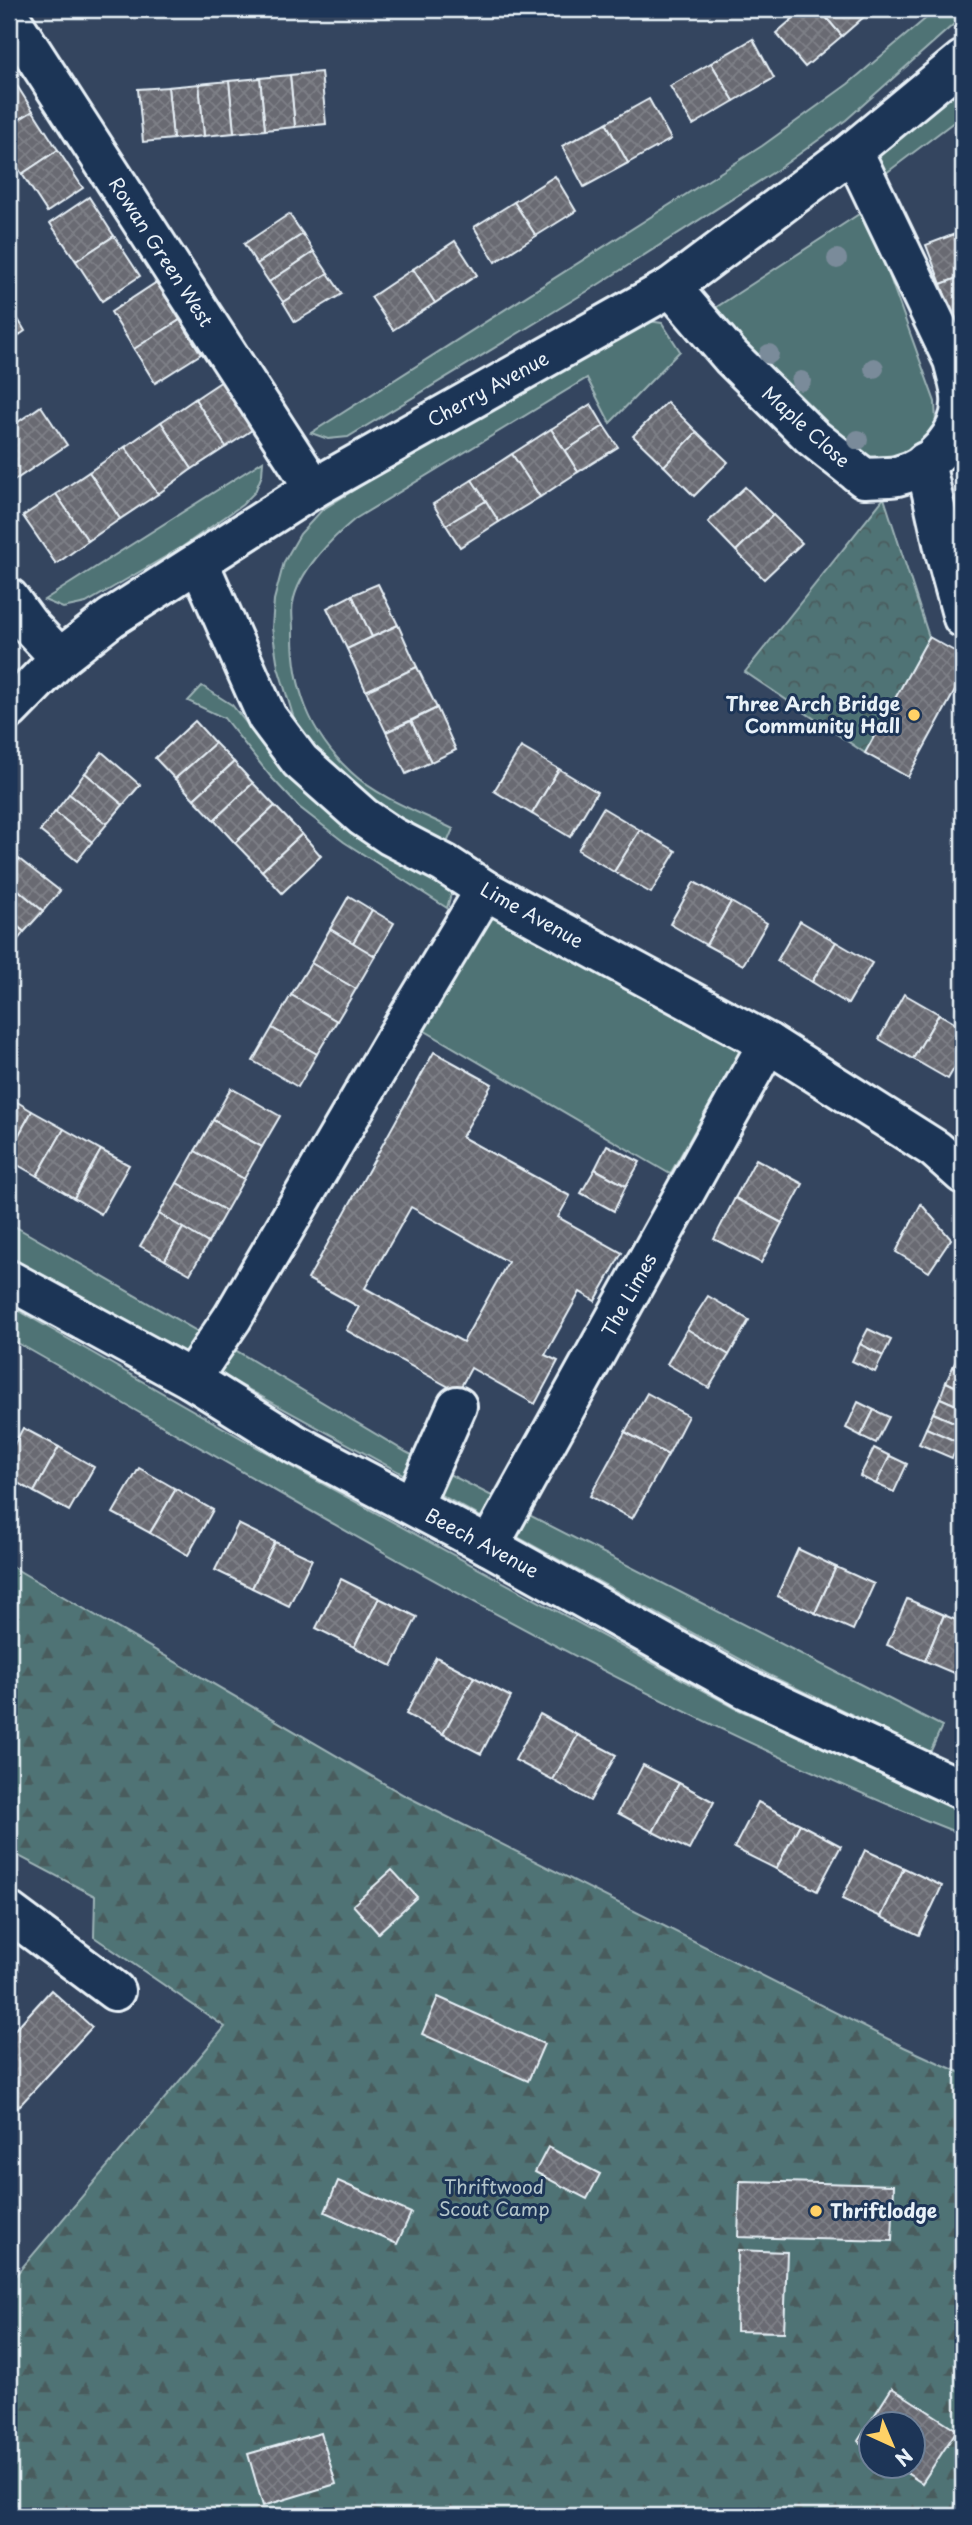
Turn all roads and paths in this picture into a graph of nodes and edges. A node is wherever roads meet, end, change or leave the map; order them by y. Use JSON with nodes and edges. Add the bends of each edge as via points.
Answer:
{"nodes":[{"id":1,"x":9,"y":16,"type":"edge"},
{"id":2,"x":963,"y":60,"type":"edge"},
{"id":3,"x":853,"y":151,"type":"junction"},
{"id":4,"x":671,"y":287,"type":"junction"},
{"id":5,"x":925,"y":462,"type":"junction"},
{"id":6,"x":314,"y":488,"type":"junction"},
{"id":7,"x":199,"y":563,"type":"junction"},
{"id":8,"x":9,"y":598,"type":"edge"},
{"id":9,"x":963,"y":618,"type":"edge"},
{"id":10,"x":60,"y":658,"type":"junction"},
{"id":11,"x":9,"y":710,"type":"edge"},
{"id":12,"x":485,"y":890,"type":"junction"},
{"id":13,"x":768,"y":1043,"type":"junction"},
{"id":14,"x":963,"y":1174,"type":"edge"},
{"id":15,"x":9,"y":1280,"type":"edge"},
{"id":16,"x":191,"y":1379,"type":"junction"},
{"id":17,"x":457,"y":1406,"type":"dead end"},
{"id":18,"x":413,"y":1506,"type":"junction"},
{"id":19,"x":489,"y":1546,"type":"junction"},
{"id":20,"x":963,"y":1790,"type":"edge"},
{"id":21,"x":9,"y":1912,"type":"edge"},
{"id":22,"x":115,"y":1991,"type":"dead end"}],
"edges":[{"from":1,"to":6,"type":"street","name":"Rowan Green West"},
{"from":2,"to":3,"type":"street","name":"Cherry Avenue"},
{"from":3,"to":4,"type":"street","name":"Cherry Avenue"},
{"from":3,"to":5,"type":"street","name":"Maple Close","via":[[953,360],[961,399],[959,421],[950,443]]},
{"from":4,"to":5,"type":"street","name":"Maple Close","via":[[740,366],[812,437],[864,478],[898,476]]},
{"from":4,"to":6,"type":"street","name":"Cherry Avenue"},
{"from":5,"to":9,"type":"street"},
{"from":6,"to":7,"type":"street","name":"Cherry Avenue"},
{"from":7,"to":10,"type":"street","name":"Cherry Avenue","via":[[111,618]]},
{"from":7,"to":12,"type":"street","name":"Lime Avenue","via":[[267,717],[300,761],[363,817]]},
{"from":8,"to":10,"type":"street"},
{"from":10,"to":11,"type":"street","name":"Cherry Avenue"},
{"from":12,"to":13,"type":"street","name":"Lime Avenue"},
{"from":12,"to":16,"type":"street","via":[[233,1317]]},
{"from":13,"to":14,"type":"street","name":"Lime Avenue","via":[[934,1149]]},
{"from":13,"to":19,"type":"street","name":"The Limes"},
{"from":15,"to":16,"type":"street","name":"Beech Avenue"},
{"from":16,"to":18,"type":"street","name":"Beech Avenue","via":[[295,1444]]},
{"from":17,"to":18,"type":"street"},
{"from":18,"to":19,"type":"street","name":"Beech Avenue"},
{"from":19,"to":20,"type":"street","name":"Beech Avenue","via":[[744,1688]]},
{"from":21,"to":22,"type":"street"}]}
